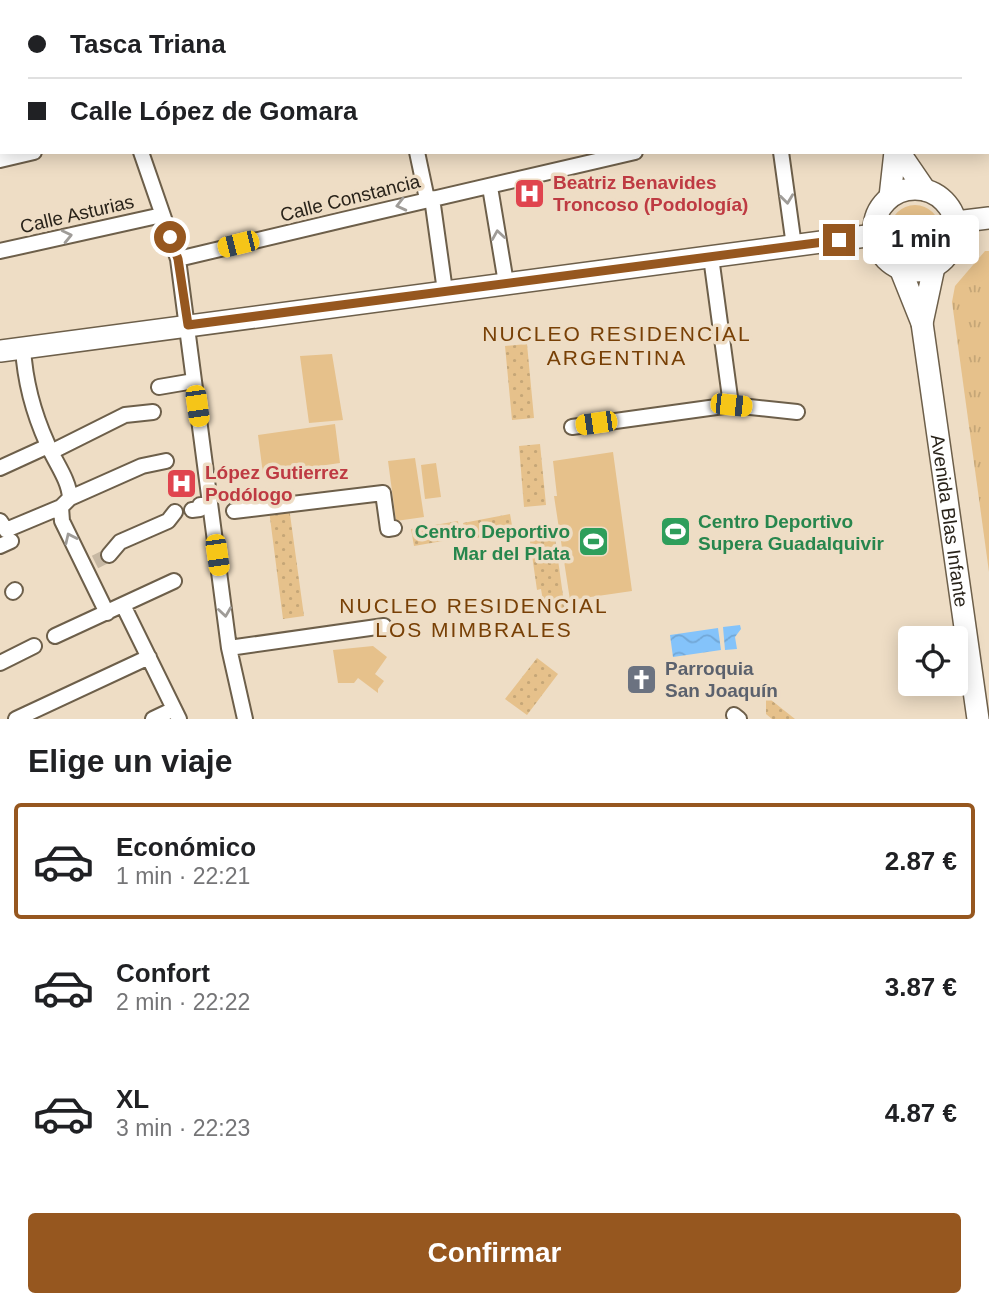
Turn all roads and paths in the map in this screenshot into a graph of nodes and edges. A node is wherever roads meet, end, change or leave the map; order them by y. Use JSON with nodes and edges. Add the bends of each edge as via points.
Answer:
{"nodes":[{"id":1,"x":26,"y":154,"type":"edge"},
{"id":2,"x":142,"y":154,"type":"edge"},
{"id":3,"x":418,"y":154,"type":"edge"},
{"id":4,"x":627,"y":154,"type":"edge"},
{"id":5,"x":782,"y":154,"type":"edge"},
{"id":6,"x":897,"y":154,"type":"edge"},
{"id":7,"x":898,"y":154,"type":"edge"},
{"id":8,"x":0,"y":160,"type":"edge"},
{"id":9,"x":490,"y":187,"type":"junction"},
{"id":10,"x":925,"y":190,"type":"junction"},
{"id":11,"x":890,"y":197,"type":"junction"},
{"id":12,"x":430,"y":198,"type":"junction"},
{"id":13,"x":162,"y":215,"type":"junction"},
{"id":14,"x":989,"y":218,"type":"edge"},
{"id":15,"x":956,"y":222,"type":"junction"},
{"id":16,"x":874,"y":235,"type":"junction"},
{"id":17,"x":794,"y":246,"type":"junction"},
{"id":18,"x":0,"y":251,"type":"edge"},
{"id":19,"x":711,"y":257,"type":"junction"},
{"id":20,"x":178,"y":259,"type":"junction"},
{"id":21,"x":934,"y":267,"type":"junction"},
{"id":22,"x":900,"y":268,"type":"junction"},
{"id":23,"x":506,"y":284,"type":"junction"},
{"id":24,"x":445,"y":291,"type":"junction"},
{"id":25,"x":922,"y":323,"type":"junction"},
{"id":26,"x":188,"y":325,"type":"junction"},
{"id":27,"x":23,"y":348,"type":"junction"},
{"id":28,"x":0,"y":351,"type":"edge"},
{"id":29,"x":194,"y":381,"type":"junction"},
{"id":30,"x":159,"y":387,"type":"dead end"},
{"id":31,"x":731,"y":405,"type":"junction"},
{"id":32,"x":153,"y":412,"type":"dead end"},
{"id":33,"x":797,"y":412,"type":"dead end"},
{"id":34,"x":572,"y":427,"type":"dead end"},
{"id":35,"x":49,"y":449,"type":"junction"},
{"id":36,"x":166,"y":461,"type":"dead end"},
{"id":37,"x":0,"y":468,"type":"edge"},
{"id":38,"x":66,"y":502,"type":"junction"},
{"id":39,"x":210,"y":505,"type":"junction"},
{"id":40,"x":192,"y":510,"type":"dead end"},
{"id":41,"x":234,"y":511,"type":"dead end"},
{"id":42,"x":175,"y":512,"type":"dead end"},
{"id":43,"x":0,"y":521,"type":"edge"},
{"id":44,"x":394,"y":528,"type":"dead end"},
{"id":45,"x":109,"y":555,"type":"tunnel mouth"},
{"id":46,"x":174,"y":581,"type":"dead end"},
{"id":47,"x":123,"y":605,"type":"junction"},
{"id":48,"x":107,"y":613,"type":"junction"},
{"id":49,"x":384,"y":626,"type":"dead end"},
{"id":50,"x":55,"y":636,"type":"dead end"},
{"id":51,"x":34,"y":646,"type":"dead end"},
{"id":52,"x":229,"y":648,"type":"junction"},
{"id":53,"x":149,"y":657,"type":"junction"},
{"id":54,"x":0,"y":663,"type":"edge"},
{"id":55,"x":176,"y":714,"type":"edge"},
{"id":56,"x":16,"y":719,"type":"edge"},
{"id":57,"x":153,"y":719,"type":"edge"},
{"id":58,"x":245,"y":719,"type":"edge"},
{"id":59,"x":978,"y":719,"type":"edge"}],
"edges":[{"from":1,"to":8,"type":"street"},
{"from":2,"to":13,"type":"street"},
{"from":3,"to":12,"type":"street"},
{"from":4,"to":9,"type":"street","name":"Calle Constancia"},
{"from":5,"to":17,"type":"street","one_way":true},
{"from":6,"to":11,"type":"main road"},
{"from":7,"to":10,"type":"main road"},
{"from":9,"to":12,"type":"street","name":"Calle Constancia"},
{"from":23,"to":9,"type":"street","one_way":true},
{"from":10,"to":11,"type":"main road","via":[[913,188]]},
{"from":10,"to":15,"type":"main road","via":[[939,196]]},
{"from":11,"to":16,"type":"main road","via":[[880,208]]},
{"from":12,"to":20,"type":"street","name":"Calle Constancia","one_way":true},
{"from":12,"to":24,"type":"street"},
{"from":18,"to":13,"type":"street","name":"Calle Asturias","one_way":true},
{"from":13,"to":20,"type":"street"},
{"from":14,"to":15,"type":"main road"},
{"from":15,"to":21,"type":"main road","via":[[952,248]]},
{"from":16,"to":17,"type":"main road"},
{"from":16,"to":22,"type":"main road","via":[[888,261]]},
{"from":17,"to":19,"type":"main road"},
{"from":19,"to":23,"type":"main road"},
{"from":19,"to":31,"type":"street"},
{"from":20,"to":26,"type":"street"},
{"from":21,"to":22,"type":"main road"},
{"from":21,"to":25,"type":"main road","name":"Avenida Blas Infante"},
{"from":22,"to":25,"type":"main road","name":"Avenida Blas Infante"},
{"from":23,"to":24,"type":"main road"},
{"from":24,"to":26,"type":"main road"},
{"from":25,"to":59,"type":"main road","name":"Avenida Blas Infante"},
{"from":26,"to":27,"type":"main road"},
{"from":26,"to":29,"type":"street"},
{"from":27,"to":28,"type":"main road"},
{"from":27,"to":35,"type":"street","via":[[27,415]]},
{"from":29,"to":30,"type":"street"},
{"from":29,"to":39,"type":"street"},
{"from":31,"to":33,"type":"street"},
{"from":31,"to":34,"type":"street"},
{"from":32,"to":35,"type":"street","via":[[125,415]]},
{"from":35,"to":37,"type":"street"},
{"from":35,"to":38,"type":"street","via":[[70,489]]},
{"from":36,"to":38,"type":"street","via":[[142,466]]},
{"from":38,"to":43,"type":"street","via":[[6,530]]},
{"from":48,"to":38,"type":"street","one_way":true,"via":[[89,565],[62,520]]},
{"from":39,"to":40,"type":"street"},
{"from":39,"to":52,"type":"street","one_way":true},
{"from":41,"to":44,"type":"street","via":[[383,493],[388,529]]},
{"from":42,"to":45,"type":"street","via":[[168,521],[120,542]]},
{"from":46,"to":47,"type":"street"},
{"from":47,"to":48,"type":"street"},
{"from":47,"to":53,"type":"street"},
{"from":48,"to":50,"type":"street"},
{"from":49,"to":52,"type":"street"},
{"from":51,"to":54,"type":"street"},
{"from":52,"to":58,"type":"street"},
{"from":53,"to":55,"type":"street"},
{"from":53,"to":56,"type":"street"},
{"from":55,"to":57,"type":"street"}]}
